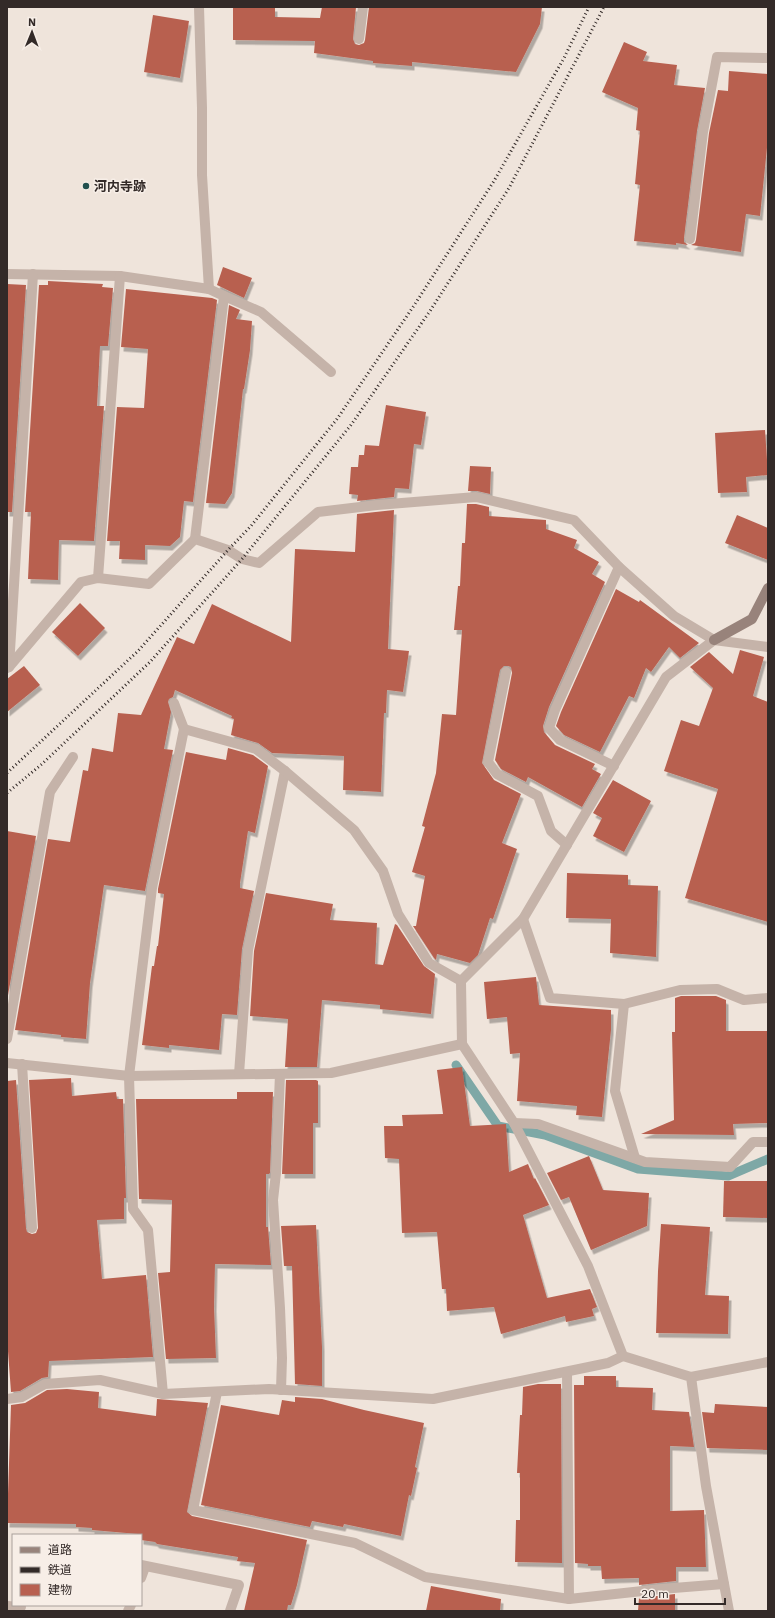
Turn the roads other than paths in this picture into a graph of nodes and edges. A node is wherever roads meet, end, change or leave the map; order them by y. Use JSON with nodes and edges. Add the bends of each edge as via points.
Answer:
{"nodes":[{"id":1,"x":199,"y":7,"type":"edge"},
{"id":2,"x":363,"y":7,"type":"edge"},
{"id":3,"x":359,"y":39,"type":"dead end"},
{"id":4,"x":768,"y":58,"type":"edge"},
{"id":5,"x":690,"y":239,"type":"dead end"},
{"id":6,"x":7,"y":274,"type":"edge"},
{"id":7,"x":33,"y":274,"type":"junction"},
{"id":8,"x":120,"y":276,"type":"junction"},
{"id":9,"x":209,"y":289,"type":"junction"},
{"id":10,"x":224,"y":296,"type":"junction"},
{"id":11,"x":331,"y":372,"type":"dead end"},
{"id":12,"x":195,"y":539,"type":"junction"},
{"id":13,"x":619,"y":567,"type":"junction"},
{"id":14,"x":98,"y":578,"type":"junction"},
{"id":15,"x":768,"y":588,"type":"edge"},
{"id":16,"x":714,"y":640,"type":"junction"},
{"id":17,"x":768,"y":647,"type":"edge"},
{"id":18,"x":8,"y":668,"type":"edge"},
{"id":19,"x":506,"y":672,"type":"dead end"},
{"id":20,"x":174,"y":703,"type":"dead end"},
{"id":21,"x":184,"y":729,"type":"junction"},
{"id":22,"x":73,"y":757,"type":"dead end"},
{"id":23,"x":614,"y":766,"type":"junction"},
{"id":24,"x":285,"y":771,"type":"junction"},
{"id":25,"x":567,"y":845,"type":"junction"},
{"id":26,"x":523,"y":919,"type":"junction"},
{"id":27,"x":461,"y":981,"type":"junction"},
{"id":28,"x":768,"y":998,"type":"edge"},
{"id":29,"x":624,"y":1004,"type":"junction"},
{"id":30,"x":7,"y":1039,"type":"edge"},
{"id":31,"x":462,"y":1044,"type":"junction"},
{"id":32,"x":7,"y":1062,"type":"edge"},
{"id":33,"x":22,"y":1064,"type":"junction"},
{"id":34,"x":238,"y":1074,"type":"junction"},
{"id":35,"x":280,"y":1074,"type":"junction"},
{"id":36,"x":130,"y":1076,"type":"junction"},
{"id":37,"x":514,"y":1123,"type":"junction"},
{"id":38,"x":768,"y":1142,"type":"edge"},
{"id":39,"x":635,"y":1158,"type":"junction"},
{"id":40,"x":32,"y":1228,"type":"dead end"},
{"id":41,"x":623,"y":1356,"type":"junction"},
{"id":42,"x":768,"y":1362,"type":"edge"},
{"id":43,"x":567,"y":1372,"type":"junction"},
{"id":44,"x":691,"y":1377,"type":"junction"},
{"id":45,"x":281,"y":1390,"type":"junction"},
{"id":46,"x":217,"y":1392,"type":"junction"},
{"id":47,"x":163,"y":1394,"type":"junction"},
{"id":48,"x":7,"y":1399,"type":"edge"},
{"id":49,"x":143,"y":1566,"type":"edge"},
{"id":50,"x":724,"y":1584,"type":"junction"},
{"id":51,"x":569,"y":1599,"type":"junction"},
{"id":52,"x":7,"y":1606,"type":"edge"},
{"id":53,"x":21,"y":1608,"type":"edge"},
{"id":54,"x":230,"y":1611,"type":"edge"},
{"id":55,"x":729,"y":1611,"type":"edge"}],
"edges":[{"from":1,"to":9,"type":"street","via":[[202,175]]},
{"from":2,"to":3,"type":"street"},
{"from":4,"to":5,"type":"street","via":[[717,57],[703,132]]},
{"from":6,"to":7,"type":"street"},
{"from":7,"to":8,"type":"street"},
{"from":7,"to":18,"type":"street"},
{"from":8,"to":9,"type":"street"},
{"from":8,"to":14,"type":"street"},
{"from":9,"to":10,"type":"street"},
{"from":10,"to":11,"type":"street","via":[[261,312]]},
{"from":10,"to":12,"type":"street"},
{"from":12,"to":13,"type":"street","via":[[228,550],[242,559],[259,563],[318,512],[476,497],[574,520]]},
{"from":12,"to":14,"type":"street","via":[[149,584]]},
{"from":13,"to":16,"type":"street","via":[[674,616]]},
{"from":13,"to":23,"type":"street","via":[[548,728],[560,740]]},
{"from":14,"to":18,"type":"street","via":[[81,582]]},
{"from":15,"to":16,"type":"street","via":[[752,619]]},
{"from":16,"to":17,"type":"street"},
{"from":16,"to":23,"type":"street","via":[[666,677]]},
{"from":19,"to":25,"type":"street","via":[[488,762],[497,774],[538,796],[551,831]]},
{"from":20,"to":21,"type":"street"},
{"from":21,"to":24,"type":"street","via":[[256,749]]},
{"from":21,"to":36,"type":"street","via":[[152,888]]},
{"from":22,"to":30,"type":"street","via":[[50,792]]},
{"from":23,"to":25,"type":"street"},
{"from":24,"to":27,"type":"street","via":[[354,830],[383,870],[398,914],[429,963]]},
{"from":24,"to":34,"type":"street","via":[[248,950]]},
{"from":25,"to":26,"type":"street"},
{"from":26,"to":27,"type":"street"},
{"from":26,"to":29,"type":"street","via":[[550,998]]},
{"from":27,"to":31,"type":"street"},
{"from":28,"to":29,"type":"street","via":[[744,1000],[717,989],[680,990]]},
{"from":29,"to":39,"type":"street","via":[[615,1091]]},
{"from":31,"to":35,"type":"street","via":[[331,1073]]},
{"from":31,"to":37,"type":"street"},
{"from":32,"to":33,"type":"street"},
{"from":33,"to":36,"type":"street"},
{"from":33,"to":40,"type":"street"},
{"from":34,"to":35,"type":"street"},
{"from":34,"to":36,"type":"street"},
{"from":35,"to":45,"type":"street","via":[[276,1173],[272,1200],[280,1308]]},
{"from":36,"to":47,"type":"street","via":[[132,1209],[148,1230]]},
{"from":37,"to":39,"type":"street","via":[[538,1124]]},
{"from":37,"to":41,"type":"street","via":[[588,1266]]},
{"from":38,"to":39,"type":"street","via":[[753,1142],[730,1167],[645,1162]]},
{"from":41,"to":43,"type":"street","via":[[608,1363]]},
{"from":41,"to":44,"type":"street"},
{"from":42,"to":44,"type":"street"},
{"from":43,"to":45,"type":"street","via":[[433,1399]]},
{"from":43,"to":51,"type":"street"},
{"from":44,"to":50,"type":"street","via":[[706,1486]]},
{"from":45,"to":46,"type":"street"},
{"from":46,"to":47,"type":"street"},
{"from":46,"to":51,"type":"street","via":[[194,1510],[355,1543],[425,1577]]},
{"from":47,"to":48,"type":"street","via":[[100,1380],[45,1384],[22,1397]]},
{"from":49,"to":54,"type":"street","via":[[239,1585]]},
{"from":50,"to":51,"type":"street"},
{"from":50,"to":55,"type":"street"},
{"from":52,"to":53,"type":"street"}]}
